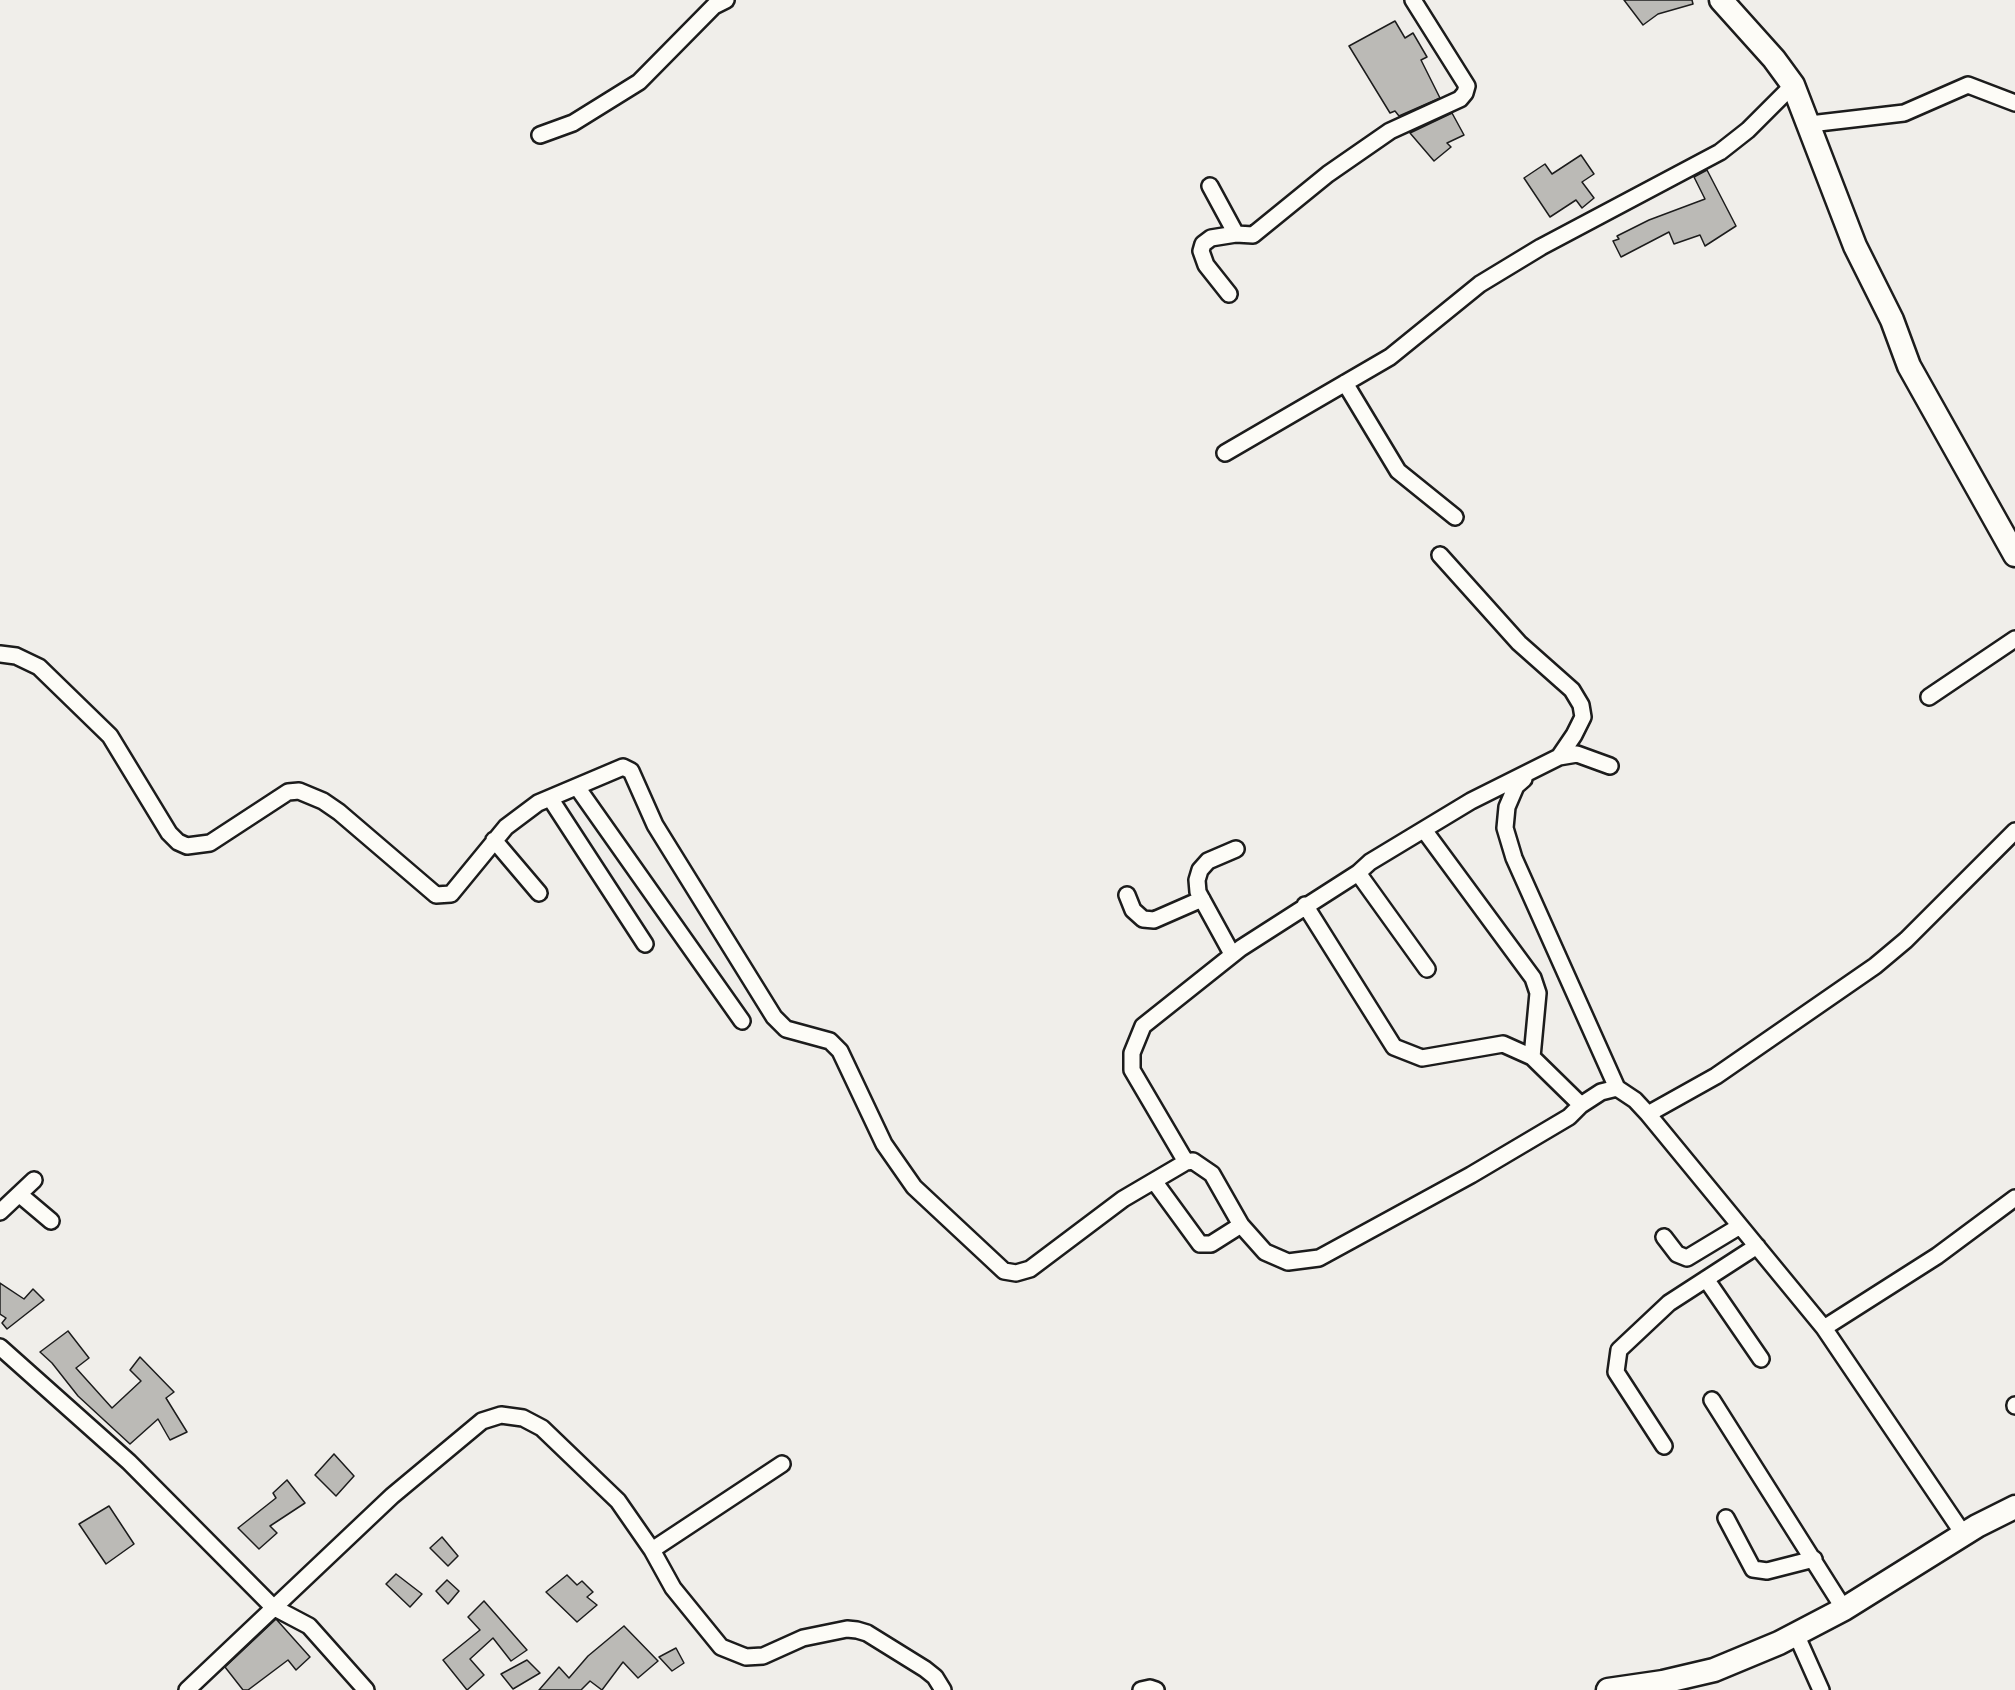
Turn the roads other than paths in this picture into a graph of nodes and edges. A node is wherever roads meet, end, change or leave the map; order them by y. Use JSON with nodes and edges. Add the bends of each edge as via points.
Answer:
{"nodes":[{"id":1,"x":726,"y":0,"type":"edge"},
{"id":2,"x":1413,"y":0,"type":"edge"},
{"id":3,"x":1721,"y":0,"type":"edge"},
{"id":4,"x":1793,"y":85,"type":"junction"},
{"id":5,"x":2015,"y":103,"type":"edge"},
{"id":6,"x":1810,"y":124,"type":"junction"},
{"id":7,"x":540,"y":135,"type":"dead end"},
{"id":8,"x":1210,"y":186,"type":"dead end"},
{"id":9,"x":1236,"y":234,"type":"junction"},
{"id":10,"x":1229,"y":294,"type":"dead end"},
{"id":11,"x":1345,"y":382,"type":"junction"},
{"id":12,"x":1226,"y":453,"type":"dead end"},
{"id":13,"x":1455,"y":517,"type":"dead end"},
{"id":14,"x":1440,"y":555,"type":"dead end"},
{"id":15,"x":2015,"y":555,"type":"edge"},
{"id":16,"x":2015,"y":639,"type":"edge"},
{"id":17,"x":0,"y":654,"type":"edge"},
{"id":18,"x":1929,"y":697,"type":"dead end"},
{"id":19,"x":1559,"y":757,"type":"junction"},
{"id":20,"x":1610,"y":766,"type":"dead end"},
{"id":21,"x":1528,"y":775,"type":"junction"},
{"id":22,"x":577,"y":787,"type":"junction"},
{"id":23,"x":550,"y":798,"type":"junction"},
{"id":24,"x":1424,"y":830,"type":"junction"},
{"id":25,"x":2015,"y":831,"type":"edge"},
{"id":26,"x":494,"y":840,"type":"junction"},
{"id":27,"x":1236,"y":849,"type":"dead end"},
{"id":28,"x":1358,"y":873,"type":"junction"},
{"id":29,"x":539,"y":893,"type":"dead end"},
{"id":30,"x":1127,"y":895,"type":"dead end"},
{"id":31,"x":1202,"y":899,"type":"junction"},
{"id":32,"x":1305,"y":905,"type":"junction"},
{"id":33,"x":645,"y":944,"type":"dead end"},
{"id":34,"x":1232,"y":954,"type":"junction"},
{"id":35,"x":1427,"y":969,"type":"dead end"},
{"id":36,"x":742,"y":1021,"type":"dead end"},
{"id":37,"x":1532,"y":1057,"type":"junction"},
{"id":38,"x":1617,"y":1088,"type":"junction"},
{"id":39,"x":1581,"y":1105,"type":"junction"},
{"id":40,"x":1648,"y":1114,"type":"junction"},
{"id":41,"x":1186,"y":1162,"type":"junction"},
{"id":42,"x":34,"y":1180,"type":"dead end"},
{"id":43,"x":1154,"y":1181,"type":"junction"},
{"id":44,"x":20,"y":1194,"type":"junction"},
{"id":45,"x":2015,"y":1198,"type":"edge"},
{"id":46,"x":0,"y":1212,"type":"edge"},
{"id":47,"x":51,"y":1221,"type":"dead end"},
{"id":48,"x":1241,"y":1226,"type":"junction"},
{"id":49,"x":1740,"y":1226,"type":"junction"},
{"id":50,"x":1664,"y":1237,"type":"dead end"},
{"id":51,"x":1757,"y":1246,"type":"junction"},
{"id":52,"x":1706,"y":1279,"type":"junction"},
{"id":53,"x":1824,"y":1328,"type":"junction"},
{"id":54,"x":0,"y":1347,"type":"edge"},
{"id":55,"x":1761,"y":1359,"type":"dead end"},
{"id":56,"x":1712,"y":1400,"type":"dead end"},
{"id":57,"x":1664,"y":1446,"type":"dead end"},
{"id":58,"x":782,"y":1464,"type":"dead end"},
{"id":59,"x":2015,"y":1507,"type":"edge"},
{"id":60,"x":1726,"y":1518,"type":"dead end"},
{"id":61,"x":1964,"y":1535,"type":"junction"},
{"id":62,"x":652,"y":1550,"type":"junction"},
{"id":63,"x":1814,"y":1559,"type":"junction"},
{"id":64,"x":273,"y":1607,"type":"junction"},
{"id":65,"x":1844,"y":1610,"type":"junction"},
{"id":66,"x":1797,"y":1634,"type":"junction"},
{"id":67,"x":187,"y":1690,"type":"edge"},
{"id":68,"x":366,"y":1690,"type":"edge"},
{"id":69,"x":943,"y":1690,"type":"edge"},
{"id":70,"x":1141,"y":1690,"type":"edge"},
{"id":71,"x":1156,"y":1690,"type":"edge"},
{"id":72,"x":1608,"y":1690,"type":"edge"},
{"id":73,"x":1821,"y":1690,"type":"edge"}],
"edges":[{"from":1,"to":7,"type":"street","via":[[714,6],[639,82],[573,123]]},
{"from":2,"to":9,"type":"street","via":[[1467,86],[1465,93],[1460,99],[1390,131],[1328,174],[1253,235]]},
{"from":3,"to":4,"type":"street"},
{"from":4,"to":6,"type":"street"},
{"from":4,"to":11,"type":"street","via":[[1720,152],[1541,247],[1480,284],[1390,357]]},
{"from":5,"to":6,"type":"street","via":[[1968,85],[1904,113]]},
{"from":6,"to":15,"type":"street","via":[[1855,246],[1892,320],[1909,366]]},
{"from":8,"to":9,"type":"street"},
{"from":9,"to":10,"type":"street","via":[[1211,238],[1201,251],[1206,265]]},
{"from":11,"to":12,"type":"street"},
{"from":11,"to":13,"type":"street","via":[[1398,471]]},
{"from":14,"to":19,"type":"street","via":[[1519,643],[1572,690],[1581,705],[1583,717]]},
{"from":16,"to":18,"type":"street"},
{"from":17,"to":26,"type":"street","via":[[16,656],[39,667],[70,694],[110,736],[169,833],[187,846],[210,843],[288,792],[299,791],[323,801],[429,891],[443,895],[458,887]]},
{"from":19,"to":20,"type":"street","via":[[1577,754]]},
{"from":19,"to":21,"type":"street"},
{"from":21,"to":24,"type":"street","via":[[1471,801]]},
{"from":21,"to":38,"type":"street","via":[[1516,786],[1507,807],[1505,828],[1522,877]]},
{"from":22,"to":23,"type":"street"},
{"from":22,"to":36,"type":"street"},
{"from":22,"to":43,"type":"street","via":[[623,767],[631,771],[655,825],[774,1017],[786,1029],[830,1041],[840,1051],[884,1144],[914,1187],[1004,1271],[1029,1269],[1123,1199]]},
{"from":23,"to":26,"type":"street","via":[[522,815]]},
{"from":23,"to":33,"type":"street"},
{"from":24,"to":28,"type":"street"},
{"from":24,"to":37,"type":"street","via":[[1533,978],[1538,993]]},
{"from":25,"to":40,"type":"street","via":[[1875,966],[1716,1076]]},
{"from":26,"to":29,"type":"street"},
{"from":27,"to":31,"type":"street","via":[[1208,861],[1200,870],[1198,892]]},
{"from":28,"to":32,"type":"street"},
{"from":28,"to":35,"type":"street"},
{"from":30,"to":31,"type":"street","via":[[1133,910],[1143,919],[1154,920]]},
{"from":31,"to":34,"type":"street"},
{"from":32,"to":34,"type":"street"},
{"from":32,"to":37,"type":"street","via":[[1394,1047],[1422,1058],[1503,1044]]},
{"from":34,"to":41,"type":"street","via":[[1143,1026],[1132,1053],[1132,1070]]},
{"from":37,"to":39,"type":"street"},
{"from":38,"to":39,"type":"street","via":[[1601,1092]]},
{"from":38,"to":40,"type":"street"},
{"from":39,"to":48,"type":"street","via":[[1569,1117],[1471,1175],[1319,1258],[1288,1262],[1276,1258]]},
{"from":40,"to":49,"type":"street"},
{"from":41,"to":43,"type":"street"},
{"from":41,"to":48,"type":"street","via":[[1193,1161],[1212,1174]]},
{"from":42,"to":44,"type":"street"},
{"from":43,"to":48,"type":"street","via":[[1200,1244],[1211,1244]]},
{"from":44,"to":46,"type":"street"},
{"from":44,"to":47,"type":"street"},
{"from":45,"to":53,"type":"street","via":[[1946,1250]]},
{"from":49,"to":50,"type":"street","via":[[1686,1258],[1677,1254]]},
{"from":49,"to":51,"type":"street"},
{"from":51,"to":52,"type":"street"},
{"from":51,"to":53,"type":"street"},
{"from":52,"to":55,"type":"street"},
{"from":52,"to":57,"type":"street","via":[[1669,1303],[1619,1350],[1616,1372]]},
{"from":53,"to":61,"type":"street"},
{"from":54,"to":64,"type":"street","via":[[129,1462]]},
{"from":56,"to":63,"type":"street"},
{"from":58,"to":62,"type":"street"},
{"from":59,"to":61,"type":"street"},
{"from":60,"to":63,"type":"street","via":[[1752,1569],[1767,1571]]},
{"from":61,"to":65,"type":"street"},
{"from":62,"to":64,"type":"street","via":[[618,1501],[564,1447],[523,1418],[501,1415],[482,1420],[392,1496]]},
{"from":62,"to":69,"type":"street","via":[[673,1588],[716,1642],[728,1651],[746,1658],[764,1656],[803,1638],[857,1630],[925,1669]]},
{"from":63,"to":65,"type":"street"},
{"from":64,"to":67,"type":"street"},
{"from":64,"to":68,"type":"street","via":[[309,1626]]},
{"from":65,"to":66,"type":"street"},
{"from":66,"to":72,"type":"street","via":[[1714,1670]]},
{"from":66,"to":73,"type":"street"},
{"from":70,"to":71,"type":"street"}]}
